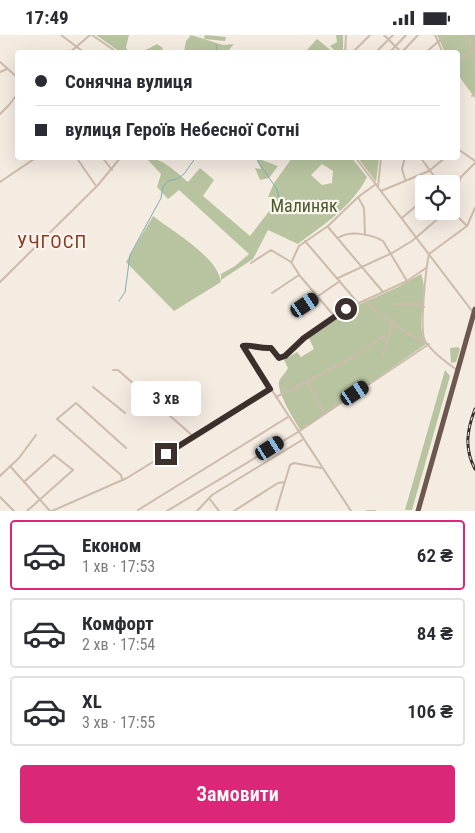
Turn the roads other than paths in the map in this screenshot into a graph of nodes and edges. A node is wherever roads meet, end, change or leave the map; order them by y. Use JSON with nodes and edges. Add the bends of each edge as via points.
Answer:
{"nodes":[{"id":1,"x":61,"y":35,"type":"edge"},
{"id":2,"x":91,"y":35,"type":"edge"},
{"id":3,"x":346,"y":35,"type":"edge"},
{"id":4,"x":370,"y":35,"type":"edge"},
{"id":5,"x":384,"y":35,"type":"edge"},
{"id":6,"x":394,"y":35,"type":"edge"},
{"id":7,"x":406,"y":35,"type":"edge"},
{"id":8,"x":418,"y":35,"type":"edge"},
{"id":9,"x":435,"y":35,"type":"edge"},
{"id":10,"x":446,"y":35,"type":"edge"},
{"id":11,"x":466,"y":35,"type":"edge"},
{"id":12,"x":389,"y":40,"type":"junction"},
{"id":13,"x":438,"y":41,"type":"junction"},
{"id":14,"x":395,"y":46,"type":"junction"},
{"id":15,"x":77,"y":47,"type":"junction"},
{"id":16,"x":73,"y":50,"type":"edge"},
{"id":17,"x":81,"y":50,"type":"edge"},
{"id":18,"x":114,"y":50,"type":"edge"},
{"id":19,"x":345,"y":50,"type":"edge"},
{"id":20,"x":355,"y":50,"type":"edge"},
{"id":21,"x":379,"y":50,"type":"edge"},
{"id":22,"x":392,"y":50,"type":"edge"},
{"id":23,"x":399,"y":50,"type":"edge"},
{"id":24,"x":403,"y":50,"type":"edge"},
{"id":25,"x":428,"y":50,"type":"edge"},
{"id":26,"x":442,"y":50,"type":"edge"},
{"id":27,"x":474,"y":51,"type":"edge"},
{"id":28,"x":460,"y":61,"type":"edge"},
{"id":29,"x":0,"y":62,"type":"edge"},
{"id":30,"x":8,"y":69,"type":"junction"},
{"id":31,"x":0,"y":72,"type":"edge"},
{"id":32,"x":15,"y":75,"type":"edge"},
{"id":33,"x":475,"y":94,"type":"edge"},
{"id":34,"x":472,"y":96,"type":"dead end"},
{"id":35,"x":15,"y":98,"type":"edge"},
{"id":36,"x":0,"y":114,"type":"edge"},
{"id":37,"x":460,"y":151,"type":"edge"},
{"id":38,"x":33,"y":160,"type":"edge"},
{"id":39,"x":78,"y":160,"type":"edge"},
{"id":40,"x":104,"y":160,"type":"edge"},
{"id":41,"x":119,"y":160,"type":"edge"},
{"id":42,"x":357,"y":160,"type":"edge"},
{"id":43,"x":381,"y":160,"type":"edge"},
{"id":44,"x":404,"y":160,"type":"edge"},
{"id":45,"x":422,"y":160,"type":"edge"},
{"id":46,"x":442,"y":160,"type":"edge"},
{"id":47,"x":475,"y":162,"type":"edge"},
{"id":48,"x":112,"y":170,"type":"junction"},
{"id":49,"x":429,"y":171,"type":"junction"},
{"id":50,"x":432,"y":175,"type":"edge"},
{"id":51,"x":460,"y":177,"type":"edge"},
{"id":52,"x":405,"y":179,"type":"junction"},
{"id":53,"x":0,"y":182,"type":"edge"},
{"id":54,"x":376,"y":184,"type":"junction"},
{"id":55,"x":96,"y":186,"type":"junction"},
{"id":56,"x":378,"y":187,"type":"junction"},
{"id":57,"x":381,"y":191,"type":"junction"},
{"id":58,"x":358,"y":197,"type":"junction"},
{"id":59,"x":415,"y":207,"type":"edge"},
{"id":60,"x":475,"y":207,"type":"edge"},
{"id":61,"x":402,"y":218,"type":"junction"},
{"id":62,"x":460,"y":219,"type":"edge"},
{"id":63,"x":436,"y":220,"type":"edge"},
{"id":64,"x":328,"y":226,"type":"junction"},
{"id":65,"x":467,"y":226,"type":"junction"},
{"id":66,"x":365,"y":235,"type":"junction"},
{"id":67,"x":416,"y":237,"type":"junction"},
{"id":68,"x":338,"y":238,"type":"junction"},
{"id":69,"x":305,"y":241,"type":"junction"},
{"id":70,"x":392,"y":253,"type":"junction"},
{"id":71,"x":429,"y":254,"type":"junction"},
{"id":72,"x":291,"y":262,"type":"junction"},
{"id":73,"x":252,"y":263,"type":"dead end"},
{"id":74,"x":361,"y":267,"type":"junction"},
{"id":75,"x":426,"y":267,"type":"junction"},
{"id":76,"x":299,"y":274,"type":"junction"},
{"id":77,"x":338,"y":278,"type":"junction"},
{"id":78,"x":340,"y":281,"type":"junction"},
{"id":79,"x":407,"y":281,"type":"junction"},
{"id":80,"x":0,"y":282,"type":"edge"},
{"id":81,"x":383,"y":292,"type":"junction"},
{"id":82,"x":272,"y":293,"type":"dead end"},
{"id":83,"x":318,"y":296,"type":"junction"},
{"id":84,"x":364,"y":300,"type":"junction"},
{"id":85,"x":358,"y":303,"type":"junction"},
{"id":86,"x":395,"y":304,"type":"dead end"},
{"id":87,"x":424,"y":307,"type":"junction"},
{"id":88,"x":475,"y":312,"type":"edge"},
{"id":89,"x":292,"y":314,"type":"dead end"},
{"id":90,"x":335,"y":317,"type":"junction"},
{"id":91,"x":392,"y":321,"type":"junction"},
{"id":92,"x":390,"y":332,"type":"junction"},
{"id":93,"x":425,"y":341,"type":"junction"},
{"id":94,"x":429,"y":345,"type":"junction"},
{"id":95,"x":384,"y":354,"type":"dead end"},
{"id":96,"x":114,"y":370,"type":"dead end"},
{"id":97,"x":457,"y":370,"type":"junction"},
{"id":98,"x":306,"y":381,"type":"junction"},
{"id":99,"x":93,"y":387,"type":"dead end"},
{"id":100,"x":270,"y":389,"type":"junction"},
{"id":101,"x":275,"y":397,"type":"junction"},
{"id":102,"x":125,"y":413,"type":"dead end"},
{"id":103,"x":324,"y":413,"type":"junction"},
{"id":104,"x":288,"y":417,"type":"junction"},
{"id":105,"x":298,"y":432,"type":"junction"},
{"id":106,"x":36,"y":435,"type":"dead end"},
{"id":107,"x":194,"y":437,"type":"junction"},
{"id":108,"x":302,"y":439,"type":"junction"},
{"id":109,"x":126,"y":448,"type":"dead end"},
{"id":110,"x":10,"y":466,"type":"junction"},
{"id":111,"x":321,"y":468,"type":"junction"},
{"id":112,"x":0,"y":476,"type":"edge"},
{"id":113,"x":120,"y":481,"type":"junction"},
{"id":114,"x":24,"y":482,"type":"junction"},
{"id":115,"x":285,"y":482,"type":"junction"},
{"id":116,"x":0,"y":497,"type":"edge"},
{"id":117,"x":209,"y":498,"type":"junction"},
{"id":118,"x":40,"y":500,"type":"junction"},
{"id":119,"x":138,"y":510,"type":"edge"},
{"id":120,"x":14,"y":511,"type":"edge"},
{"id":121,"x":27,"y":511,"type":"edge"},
{"id":122,"x":51,"y":511,"type":"edge"},
{"id":123,"x":167,"y":511,"type":"edge"},
{"id":124,"x":197,"y":511,"type":"edge"},
{"id":125,"x":220,"y":511,"type":"edge"},
{"id":126,"x":234,"y":511,"type":"edge"},
{"id":127,"x":276,"y":511,"type":"edge"},
{"id":128,"x":351,"y":511,"type":"edge"},
{"id":129,"x":367,"y":511,"type":"edge"},
{"id":130,"x":376,"y":511,"type":"edge"},
{"id":131,"x":418,"y":511,"type":"edge"}],
"edges":[{"from":1,"to":15,"type":"street"},
{"from":2,"to":15,"type":"street"},
{"from":2,"to":18,"type":"street"},
{"from":3,"to":19,"type":"street"},
{"from":4,"to":20,"type":"street"},
{"from":5,"to":12,"type":"street"},
{"from":6,"to":12,"type":"street"},
{"from":7,"to":14,"type":"street"},
{"from":8,"to":24,"type":"street"},
{"from":9,"to":13,"type":"street"},
{"from":10,"to":13,"type":"street"},
{"from":11,"to":27,"type":"street"},
{"from":12,"to":14,"type":"street"},
{"from":12,"to":21,"type":"street"},
{"from":13,"to":25,"type":"street"},
{"from":13,"to":26,"type":"street"},
{"from":14,"to":22,"type":"street"},
{"from":14,"to":23,"type":"street"},
{"from":15,"to":16,"type":"street"},
{"from":15,"to":17,"type":"street"},
{"from":27,"to":28,"type":"street"},
{"from":29,"to":30,"type":"street"},
{"from":30,"to":31,"type":"street"},
{"from":30,"to":32,"type":"street"},
{"from":33,"to":34,"type":"street"},
{"from":35,"to":36,"type":"street"},
{"from":37,"to":47,"type":"street"},
{"from":38,"to":53,"type":"street"},
{"from":39,"to":55,"type":"street"},
{"from":40,"to":48,"type":"street"},
{"from":41,"to":48,"type":"street"},
{"from":42,"to":54,"type":"street"},
{"from":43,"to":56,"type":"street"},
{"from":44,"to":52,"type":"street","via":[[402,169]]},
{"from":45,"to":49,"type":"street"},
{"from":46,"to":49,"type":"street"},
{"from":47,"to":51,"type":"street"},
{"from":48,"to":55,"type":"street"},
{"from":49,"to":50,"type":"street"},
{"from":49,"to":52,"type":"street"},
{"from":52,"to":57,"type":"street"},
{"from":54,"to":56,"type":"street"},
{"from":54,"to":58,"type":"street"},
{"from":55,"to":80,"type":"street"},
{"from":56,"to":57,"type":"street"},
{"from":57,"to":61,"type":"street"},
{"from":58,"to":64,"type":"street"},
{"from":58,"to":66,"type":"street","via":[[364,207]]},
{"from":59,"to":61,"type":"street"},
{"from":60,"to":65,"type":"street"},
{"from":61,"to":67,"type":"street"},
{"from":62,"to":65,"type":"street"},
{"from":63,"to":67,"type":"street"},
{"from":64,"to":68,"type":"street"},
{"from":64,"to":69,"type":"street"},
{"from":65,"to":71,"type":"street"},
{"from":66,"to":68,"type":"street","via":[[349,234]]},
{"from":66,"to":70,"type":"street","via":[[383,241]]},
{"from":67,"to":70,"type":"street"},
{"from":67,"to":71,"type":"street"},
{"from":68,"to":74,"type":"street"},
{"from":69,"to":72,"type":"street"},
{"from":69,"to":77,"type":"street"},
{"from":70,"to":74,"type":"street"},
{"from":70,"to":79,"type":"street"},
{"from":71,"to":75,"type":"street"},
{"from":71,"to":88,"type":"street"},
{"from":72,"to":73,"type":"street","via":[[271,250]]},
{"from":72,"to":76,"type":"street"},
{"from":74,"to":77,"type":"street"},
{"from":74,"to":81,"type":"street"},
{"from":75,"to":79,"type":"street"},
{"from":75,"to":87,"type":"street"},
{"from":76,"to":82,"type":"street"},
{"from":76,"to":83,"type":"street"},
{"from":77,"to":78,"type":"street"},
{"from":78,"to":83,"type":"street"},
{"from":78,"to":85,"type":"street"},
{"from":79,"to":81,"type":"street"},
{"from":81,"to":84,"type":"street"},
{"from":83,"to":89,"type":"street"},
{"from":83,"to":90,"type":"street"},
{"from":84,"to":85,"type":"street"},
{"from":84,"to":91,"type":"street"},
{"from":85,"to":90,"type":"street"},
{"from":86,"to":87,"type":"street"},
{"from":87,"to":93,"type":"street"},
{"from":88,"to":97,"type":"highway"},
{"from":90,"to":100,"type":"street","via":[[279,358],[271,348],[243,346]]},
{"from":91,"to":92,"type":"street"},
{"from":91,"to":93,"type":"street"},
{"from":92,"to":95,"type":"street"},
{"from":92,"to":98,"type":"street","via":[[356,356]]},
{"from":93,"to":94,"type":"street"},
{"from":94,"to":97,"type":"street"},
{"from":94,"to":103,"type":"street"},
{"from":96,"to":107,"type":"street","via":[[118,370]]},
{"from":97,"to":131,"type":"highway"},
{"from":98,"to":101,"type":"street"},
{"from":98,"to":103,"type":"street"},
{"from":99,"to":102,"type":"street"},
{"from":100,"to":101,"type":"street"},
{"from":100,"to":107,"type":"street"},
{"from":101,"to":104,"type":"street"},
{"from":103,"to":105,"type":"street"},
{"from":104,"to":105,"type":"street"},
{"from":104,"to":119,"type":"street"},
{"from":105,"to":108,"type":"street"},
{"from":105,"to":123,"type":"street"},
{"from":106,"to":110,"type":"street"},
{"from":107,"to":113,"type":"street"},
{"from":108,"to":111,"type":"street"},
{"from":108,"to":117,"type":"street"},
{"from":109,"to":113,"type":"street","via":[[76,403],[58,417],[59,422],[121,475]]},
{"from":110,"to":112,"type":"street"},
{"from":110,"to":114,"type":"street"},
{"from":111,"to":115,"type":"street","via":[[294,463],[290,465]]},
{"from":111,"to":128,"type":"street"},
{"from":113,"to":122,"type":"street"},
{"from":114,"to":118,"type":"street"},
{"from":114,"to":118,"type":"street","via":[[54,455],[73,470]]},
{"from":115,"to":126,"type":"street","via":[[278,483]]},
{"from":115,"to":127,"type":"street"},
{"from":116,"to":120,"type":"street"},
{"from":117,"to":124,"type":"street"},
{"from":117,"to":125,"type":"street"},
{"from":118,"to":121,"type":"street"},
{"from":118,"to":122,"type":"street"},
{"from":129,"to":130,"type":"street"}]}
